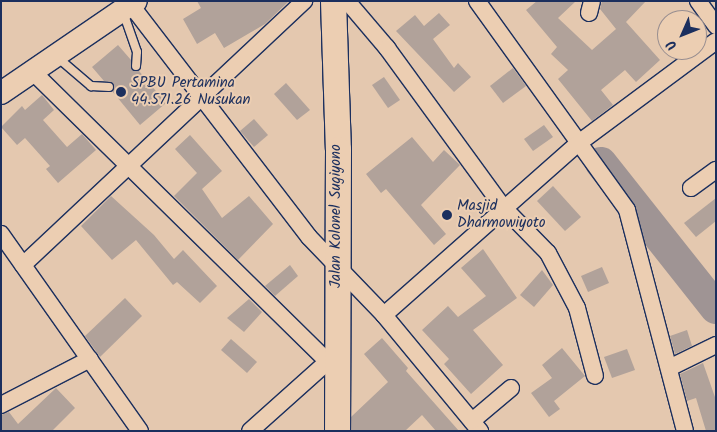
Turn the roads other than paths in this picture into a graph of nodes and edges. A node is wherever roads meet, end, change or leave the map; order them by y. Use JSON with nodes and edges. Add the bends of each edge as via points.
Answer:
{"nodes":[{"id":1,"x":304,"y":1,"type":"edge"},
{"id":2,"x":333,"y":1,"type":"edge"},
{"id":3,"x":347,"y":1,"type":"edge"},
{"id":4,"x":477,"y":1,"type":"edge"},
{"id":5,"x":698,"y":1,"type":"edge"},
{"id":6,"x":127,"y":4,"type":"edge"},
{"id":7,"x":716,"y":26,"type":"edge"},
{"id":8,"x":716,"y":41,"type":"edge"},
{"id":9,"x":55,"y":55,"type":"junction"},
{"id":10,"x":136,"y":66,"type":"dead end"},
{"id":11,"x":32,"y":71,"type":"junction"},
{"id":12,"x":109,"y":87,"type":"dead end"},
{"id":13,"x":1,"y":93,"type":"edge"},
{"id":14,"x":200,"y":100,"type":"junction"},
{"id":15,"x":579,"y":143,"type":"junction"},
{"id":16,"x":128,"y":167,"type":"junction"},
{"id":17,"x":716,"y":170,"type":"edge"},
{"id":18,"x":691,"y":188,"type":"dead end"},
{"id":19,"x":503,"y":207,"type":"junction"},
{"id":20,"x":1,"y":234,"type":"edge"},
{"id":21,"x":338,"y":264,"type":"junction"},
{"id":22,"x":23,"y":265,"type":"junction"},
{"id":23,"x":384,"y":315,"type":"junction"},
{"id":24,"x":716,"y":345,"type":"edge"},
{"id":25,"x":90,"y":359,"type":"junction"},
{"id":26,"x":332,"y":359,"type":"junction"},
{"id":27,"x":670,"y":368,"type":"junction"},
{"id":28,"x":595,"y":376,"type":"dead end"},
{"id":29,"x":511,"y":388,"type":"dead end"},
{"id":30,"x":1,"y":405,"type":"edge"},
{"id":31,"x":476,"y":426,"type":"edge"},
{"id":32,"x":140,"y":431,"type":"edge"},
{"id":33,"x":250,"y":431,"type":"edge"},
{"id":34,"x":337,"y":431,"type":"edge"},
{"id":35,"x":685,"y":431,"type":"edge"}],
"edges":[{"from":1,"to":14,"type":"street"},
{"from":2,"to":21,"type":"main road","name":"Jalan Kolonel Sugiyono"},
{"from":3,"to":19,"type":"street","via":[[387,48]]},
{"from":4,"to":15,"type":"street"},
{"from":5,"to":7,"type":"street"},
{"from":6,"to":9,"type":"main road"},
{"from":6,"to":10,"type":"lane","via":[[137,52]]},
{"from":6,"to":14,"type":"street"},
{"from":8,"to":15,"type":"street"},
{"from":9,"to":11,"type":"main road"},
{"from":9,"to":12,"type":"lane","via":[[91,86]]},
{"from":11,"to":13,"type":"main road"},
{"from":11,"to":16,"type":"street"},
{"from":14,"to":16,"type":"street"},
{"from":14,"to":21,"type":"street","via":[[309,237]]},
{"from":15,"to":19,"type":"street"},
{"from":15,"to":27,"type":"street","via":[[627,210]]},
{"from":16,"to":22,"type":"street"},
{"from":16,"to":26,"type":"street"},
{"from":17,"to":18,"type":"street"},
{"from":19,"to":23,"type":"street"},
{"from":19,"to":28,"type":"street","via":[[534,235],[565,284],[577,308]]},
{"from":20,"to":22,"type":"street"},
{"from":21,"to":23,"type":"street"},
{"from":21,"to":26,"type":"main road","name":"Jalan Kolonel Sugiyono"},
{"from":22,"to":25,"type":"street"},
{"from":23,"to":31,"type":"street"},
{"from":24,"to":27,"type":"street"},
{"from":25,"to":30,"type":"street"},
{"from":25,"to":32,"type":"street"},
{"from":26,"to":33,"type":"street"},
{"from":26,"to":34,"type":"main road","name":"Jalan Kolonel Sugiyono"},
{"from":27,"to":35,"type":"street"},
{"from":29,"to":31,"type":"street"}]}
